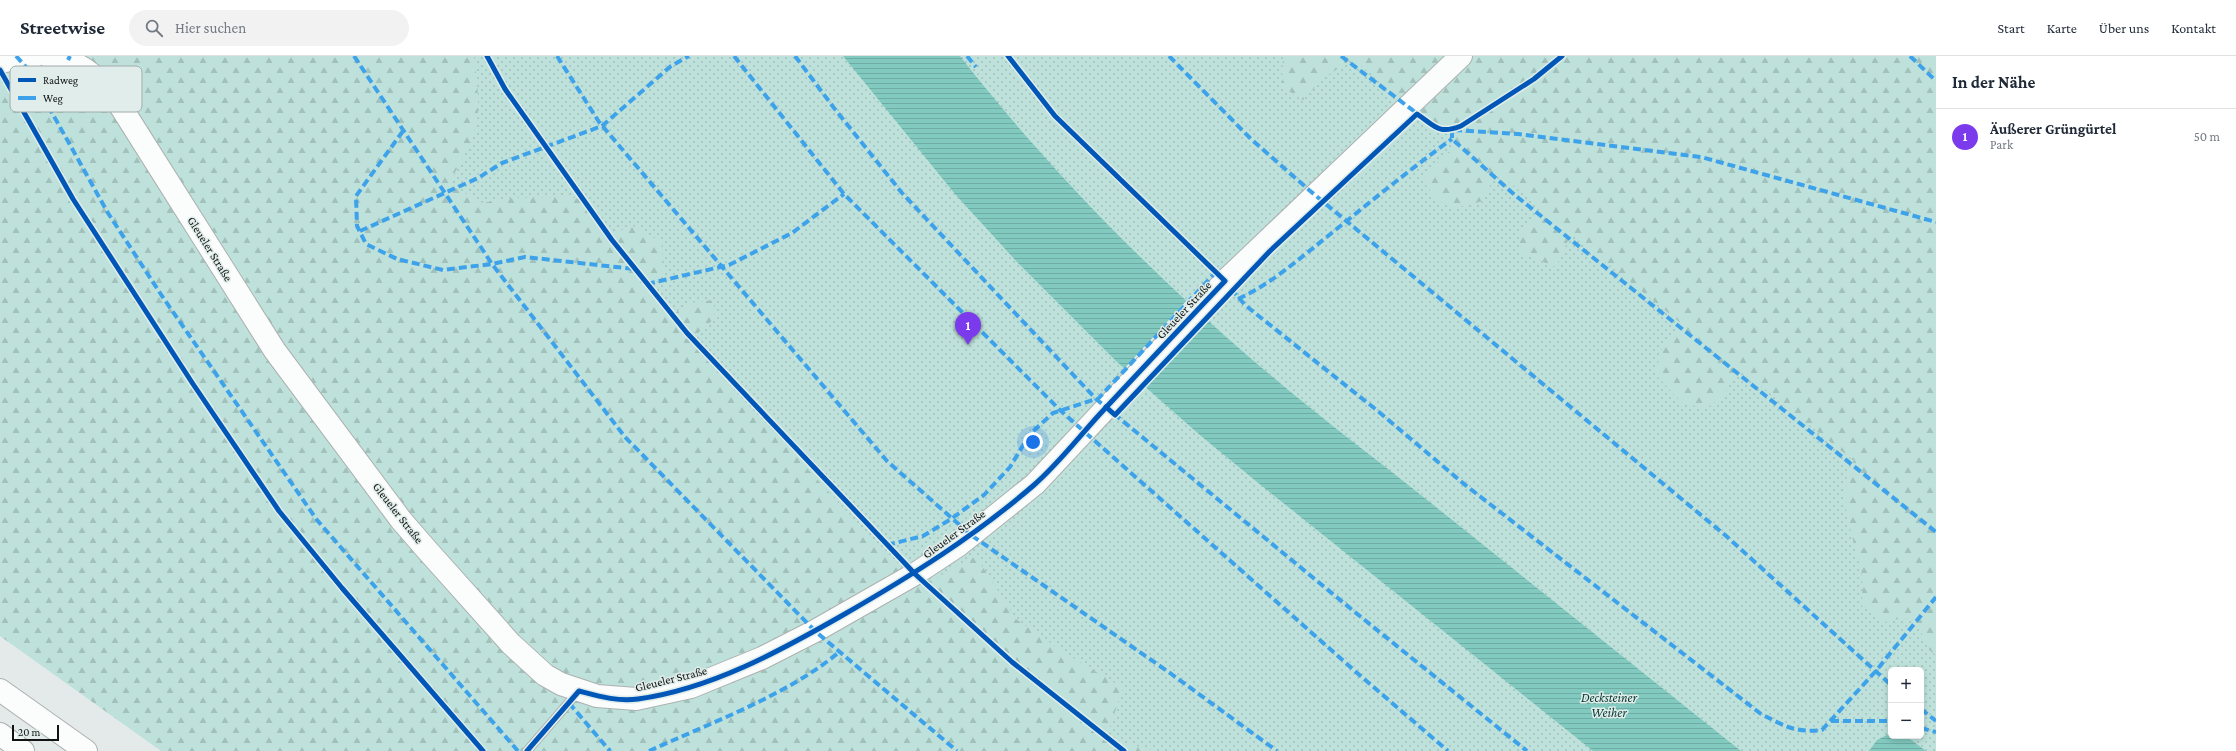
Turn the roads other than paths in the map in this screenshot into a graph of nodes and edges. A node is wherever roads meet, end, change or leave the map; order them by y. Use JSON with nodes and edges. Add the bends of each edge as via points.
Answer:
{"nodes":[{"id":1,"x":35,"y":56,"type":"edge"},
{"id":2,"x":48,"y":56,"type":"edge"},
{"id":3,"x":1461,"y":56,"type":"edge"},
{"id":4,"x":0,"y":62,"type":"edge"},
{"id":5,"x":80,"y":66,"type":"edge"},
{"id":6,"x":124,"y":112,"type":"edge"},
{"id":7,"x":0,"y":690,"type":"edge"},
{"id":8,"x":579,"y":691,"type":"junction"},
{"id":9,"x":0,"y":734,"type":"edge"},
{"id":10,"x":23,"y":751,"type":"edge"},
{"id":11,"x":86,"y":751,"type":"edge"},
{"id":12,"x":527,"y":751,"type":"edge"}],
"edges":[{"from":1,"to":4,"type":"main road"},
{"from":2,"to":5,"type":"main road","name":"Gleueler Straße","via":[[68,60]]},
{"from":3,"to":8,"type":"main road","name":"Gleueler Straße","via":[[1213,294],[1035,484],[959,545],[915,574],[815,631],[722,676],[636,699],[618,699]]},
{"from":6,"to":8,"type":"main road","name":"Gleueler Straße","via":[[276,351],[402,520],[511,644],[545,675]]},
{"from":7,"to":11,"type":"main road"},
{"from":8,"to":12,"type":"lane"},
{"from":9,"to":10,"type":"main road"}]}
